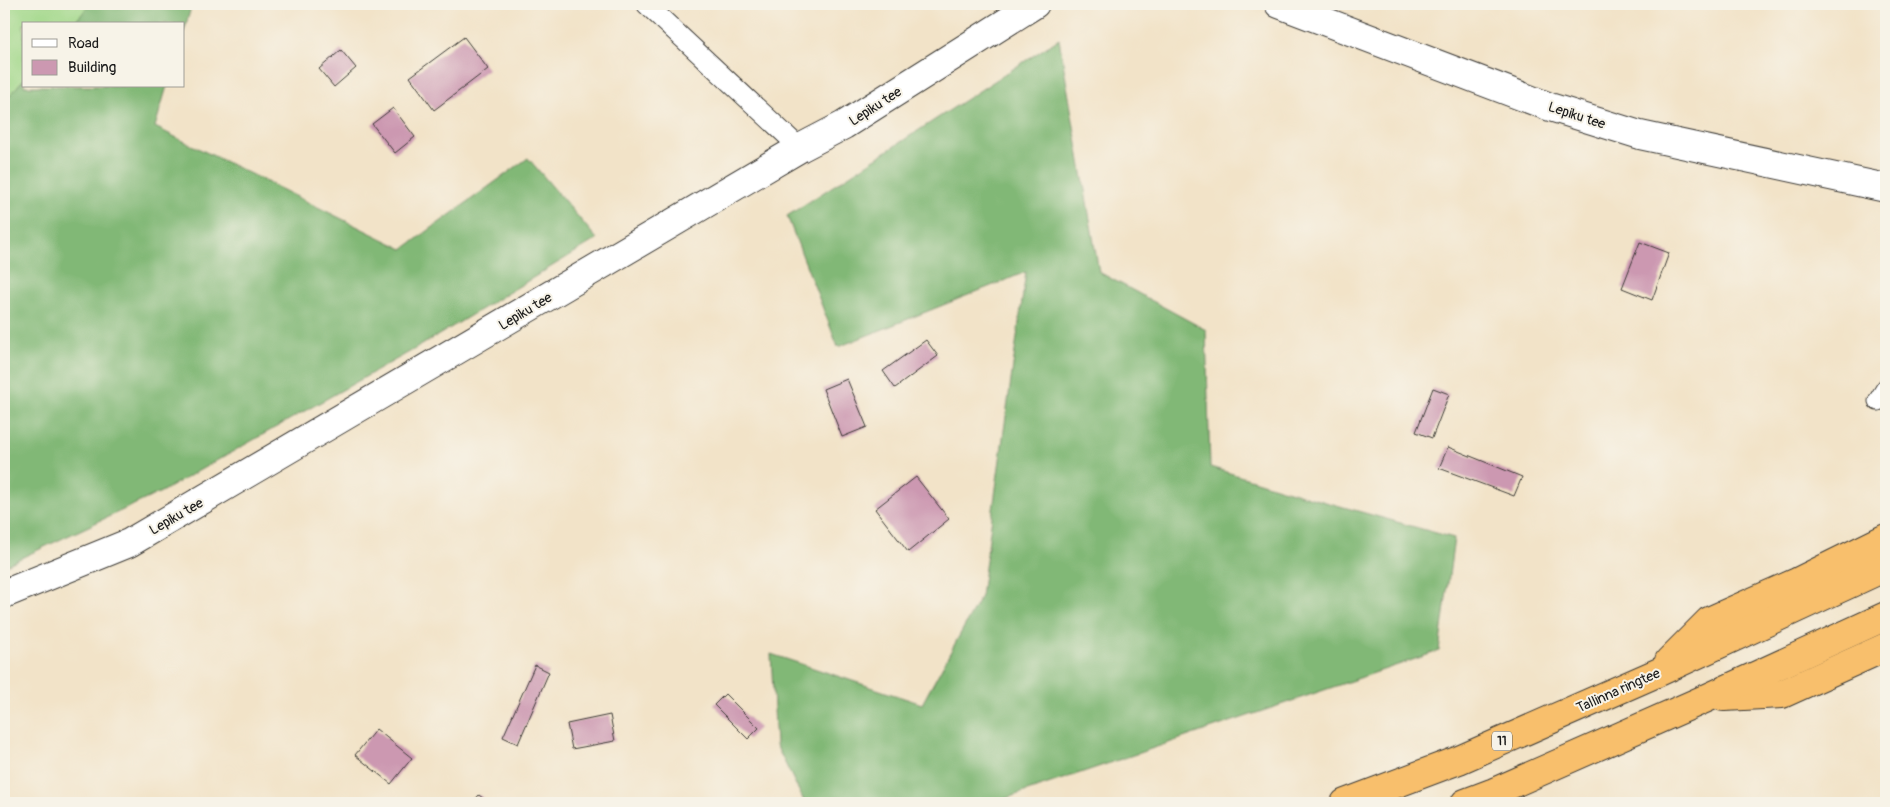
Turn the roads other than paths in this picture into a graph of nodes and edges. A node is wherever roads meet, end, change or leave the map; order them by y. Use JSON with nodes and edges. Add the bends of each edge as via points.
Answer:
{"nodes":[{"id":1,"x":646,"y":4,"type":"edge"},
{"id":2,"x":1035,"y":4,"type":"edge"},
{"id":3,"x":1279,"y":4,"type":"edge"},
{"id":4,"x":800,"y":148,"type":"junction"},
{"id":5,"x":1886,"y":188,"type":"edge"},
{"id":6,"x":1886,"y":538,"type":"edge"},
{"id":7,"x":1886,"y":567,"type":"edge"},
{"id":8,"x":4,"y":594,"type":"edge"},
{"id":9,"x":1886,"y":616,"type":"edge"},
{"id":10,"x":1886,"y":647,"type":"edge"},
{"id":11,"x":1658,"y":673,"type":"junction"},
{"id":12,"x":1707,"y":698,"type":"junction"},
{"id":13,"x":1344,"y":803,"type":"edge"},
{"id":14,"x":1465,"y":803,"type":"edge"}],
"edges":[{"from":1,"to":4,"type":"lane"},
{"from":2,"to":4,"type":"street","name":"Lepiku tee","via":[[844,125]]},
{"from":3,"to":5,"type":"street","name":"Lepiku tee","via":[[1550,107],[1640,135]]},
{"from":4,"to":8,"type":"street","name":"Lepiku tee","via":[[129,543]]},
{"from":6,"to":11,"type":"highway","via":[[1710,621]]},
{"from":7,"to":11,"type":"highway","name":"Tallinna ringtee","number":"11"},
{"from":9,"to":12,"type":"highway"},
{"from":10,"to":12,"type":"highway","via":[[1782,694]]},
{"from":11,"to":13,"type":"highway","name":"Tallinna ringtee","number":"11","via":[[1459,760]]},
{"from":12,"to":14,"type":"highway"}]}
